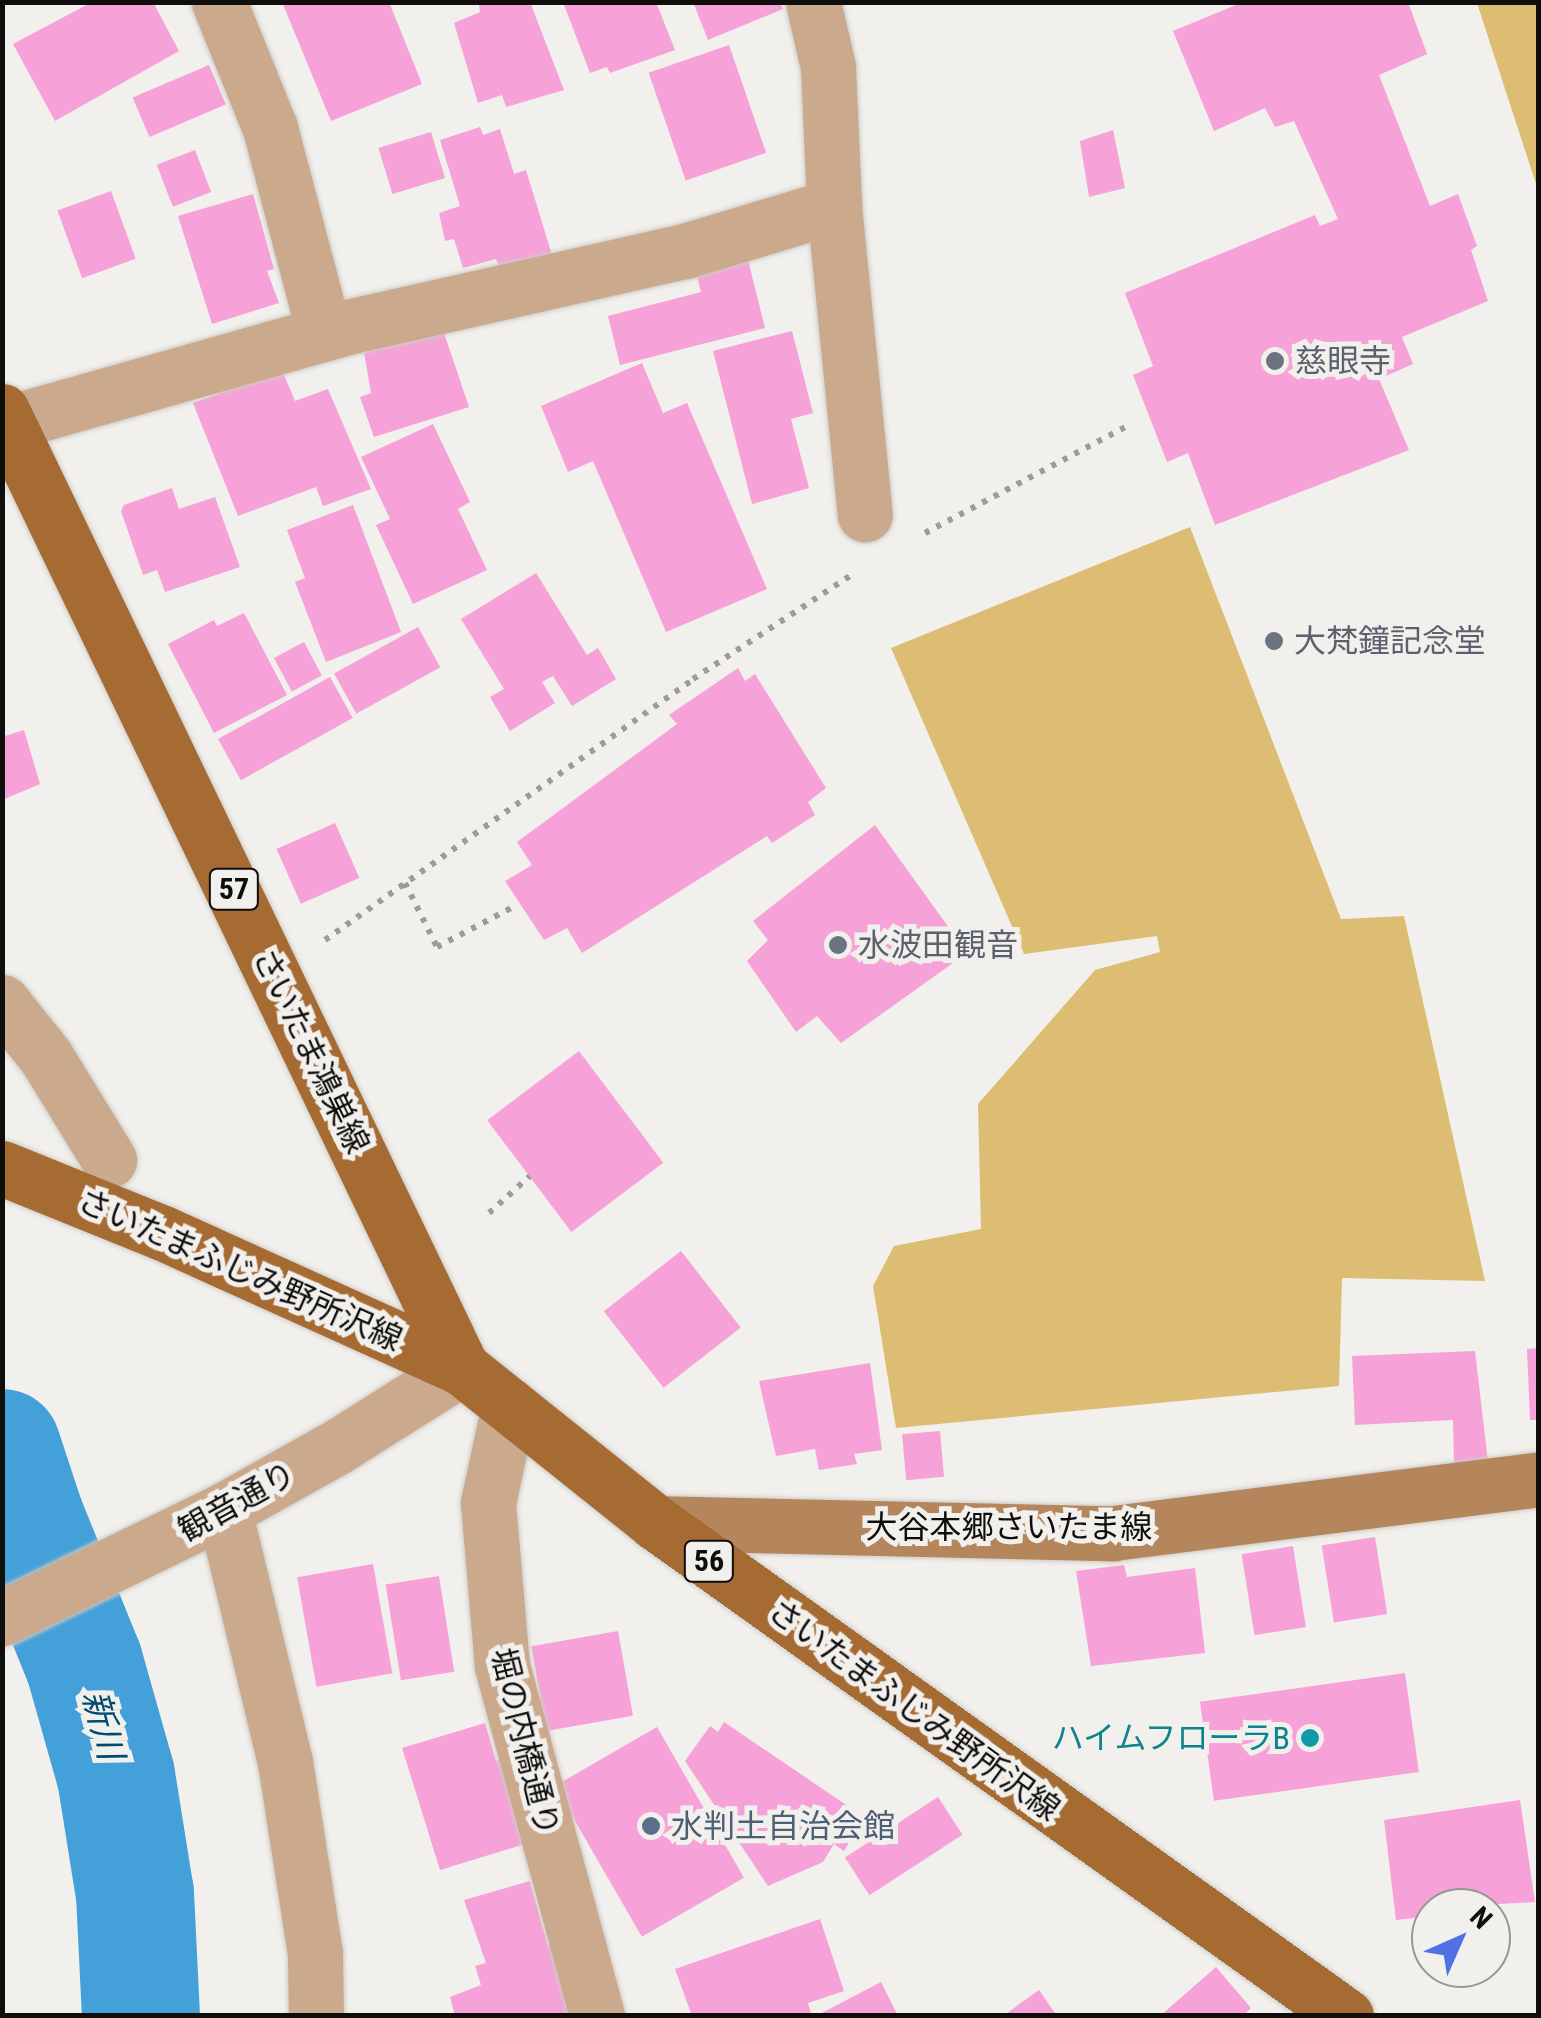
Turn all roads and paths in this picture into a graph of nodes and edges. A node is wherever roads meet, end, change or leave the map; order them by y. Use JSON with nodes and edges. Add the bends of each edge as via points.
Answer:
{"nodes":[{"id":1,"x":219,"y":2,"type":"edge"},
{"id":2,"x":813,"y":2,"type":"edge"},
{"id":3,"x":834,"y":206,"type":"junction"},
{"id":4,"x":324,"y":333,"type":"junction"},
{"id":5,"x":5,"y":417,"type":"edge"},
{"id":6,"x":865,"y":514,"type":"dead end"},
{"id":7,"x":693,"y":679,"type":"dead end"},
{"id":8,"x":406,"y":883,"type":"junction"},
{"id":9,"x":517,"y":905,"type":"dead end"},
{"id":10,"x":276,"y":976,"type":"junction"},
{"id":11,"x":2,"y":1002,"type":"edge"},
{"id":12,"x":109,"y":1160,"type":"dead end"},
{"id":13,"x":7,"y":1170,"type":"edge"},
{"id":14,"x":530,"y":1176,"type":"dead end"},
{"id":15,"x":489,"y":1212,"type":"dead end"},
{"id":16,"x":462,"y":1368,"type":"junction"},
{"id":17,"x":509,"y":1405,"type":"junction"},
{"id":18,"x":1538,"y":1479,"type":"edge"},
{"id":19,"x":224,"y":1510,"type":"junction"},
{"id":20,"x":656,"y":1523,"type":"junction"},
{"id":21,"x":2,"y":1618,"type":"edge"},
{"id":22,"x":316,"y":2016,"type":"edge"},
{"id":23,"x":597,"y":2016,"type":"edge"},
{"id":24,"x":1346,"y":2016,"type":"edge"}],
"edges":[{"from":1,"to":4,"type":"street","via":[[270,128]]},
{"from":2,"to":3,"type":"street","via":[[828,67]]},
{"from":3,"to":4,"type":"street","via":[[685,251]]},
{"from":3,"to":6,"type":"street"},
{"from":4,"to":5,"type":"street"},
{"from":5,"to":10,"type":"main road","name":"さいたま鴻巣線","number":"57"},
{"from":7,"to":8,"type":"path"},
{"from":8,"to":9,"type":"path","via":[[437,947]]},
{"from":8,"to":10,"type":"path"},
{"from":10,"to":16,"type":"main road","name":"さいたま鴻巣線","number":"57"},
{"from":11,"to":12,"type":"street","via":[[46,1057]]},
{"from":13,"to":16,"type":"main road","name":"さいたまふじみ野所沢線","number":"56"},
{"from":14,"to":15,"type":"path"},
{"from":16,"to":17,"type":"main road","name":"さいたまふじみ野所沢線","number":"56"},
{"from":16,"to":19,"type":"street","name":"観音通り"},
{"from":17,"to":20,"type":"main road","name":"さいたまふじみ野所沢線","number":"56"},
{"from":17,"to":23,"type":"street","name":"堀の内橋通り","via":[[488,1503],[502,1666]]},
{"from":18,"to":20,"type":"main road","name":"大谷本郷さいたま線","via":[[1113,1532]]},
{"from":19,"to":21,"type":"street","name":"観音通り"},
{"from":19,"to":22,"type":"street","via":[[285,1762],[315,1954]]},
{"from":20,"to":24,"type":"main road","name":"さいたまふじみ野所沢線","number":"56"}]}
